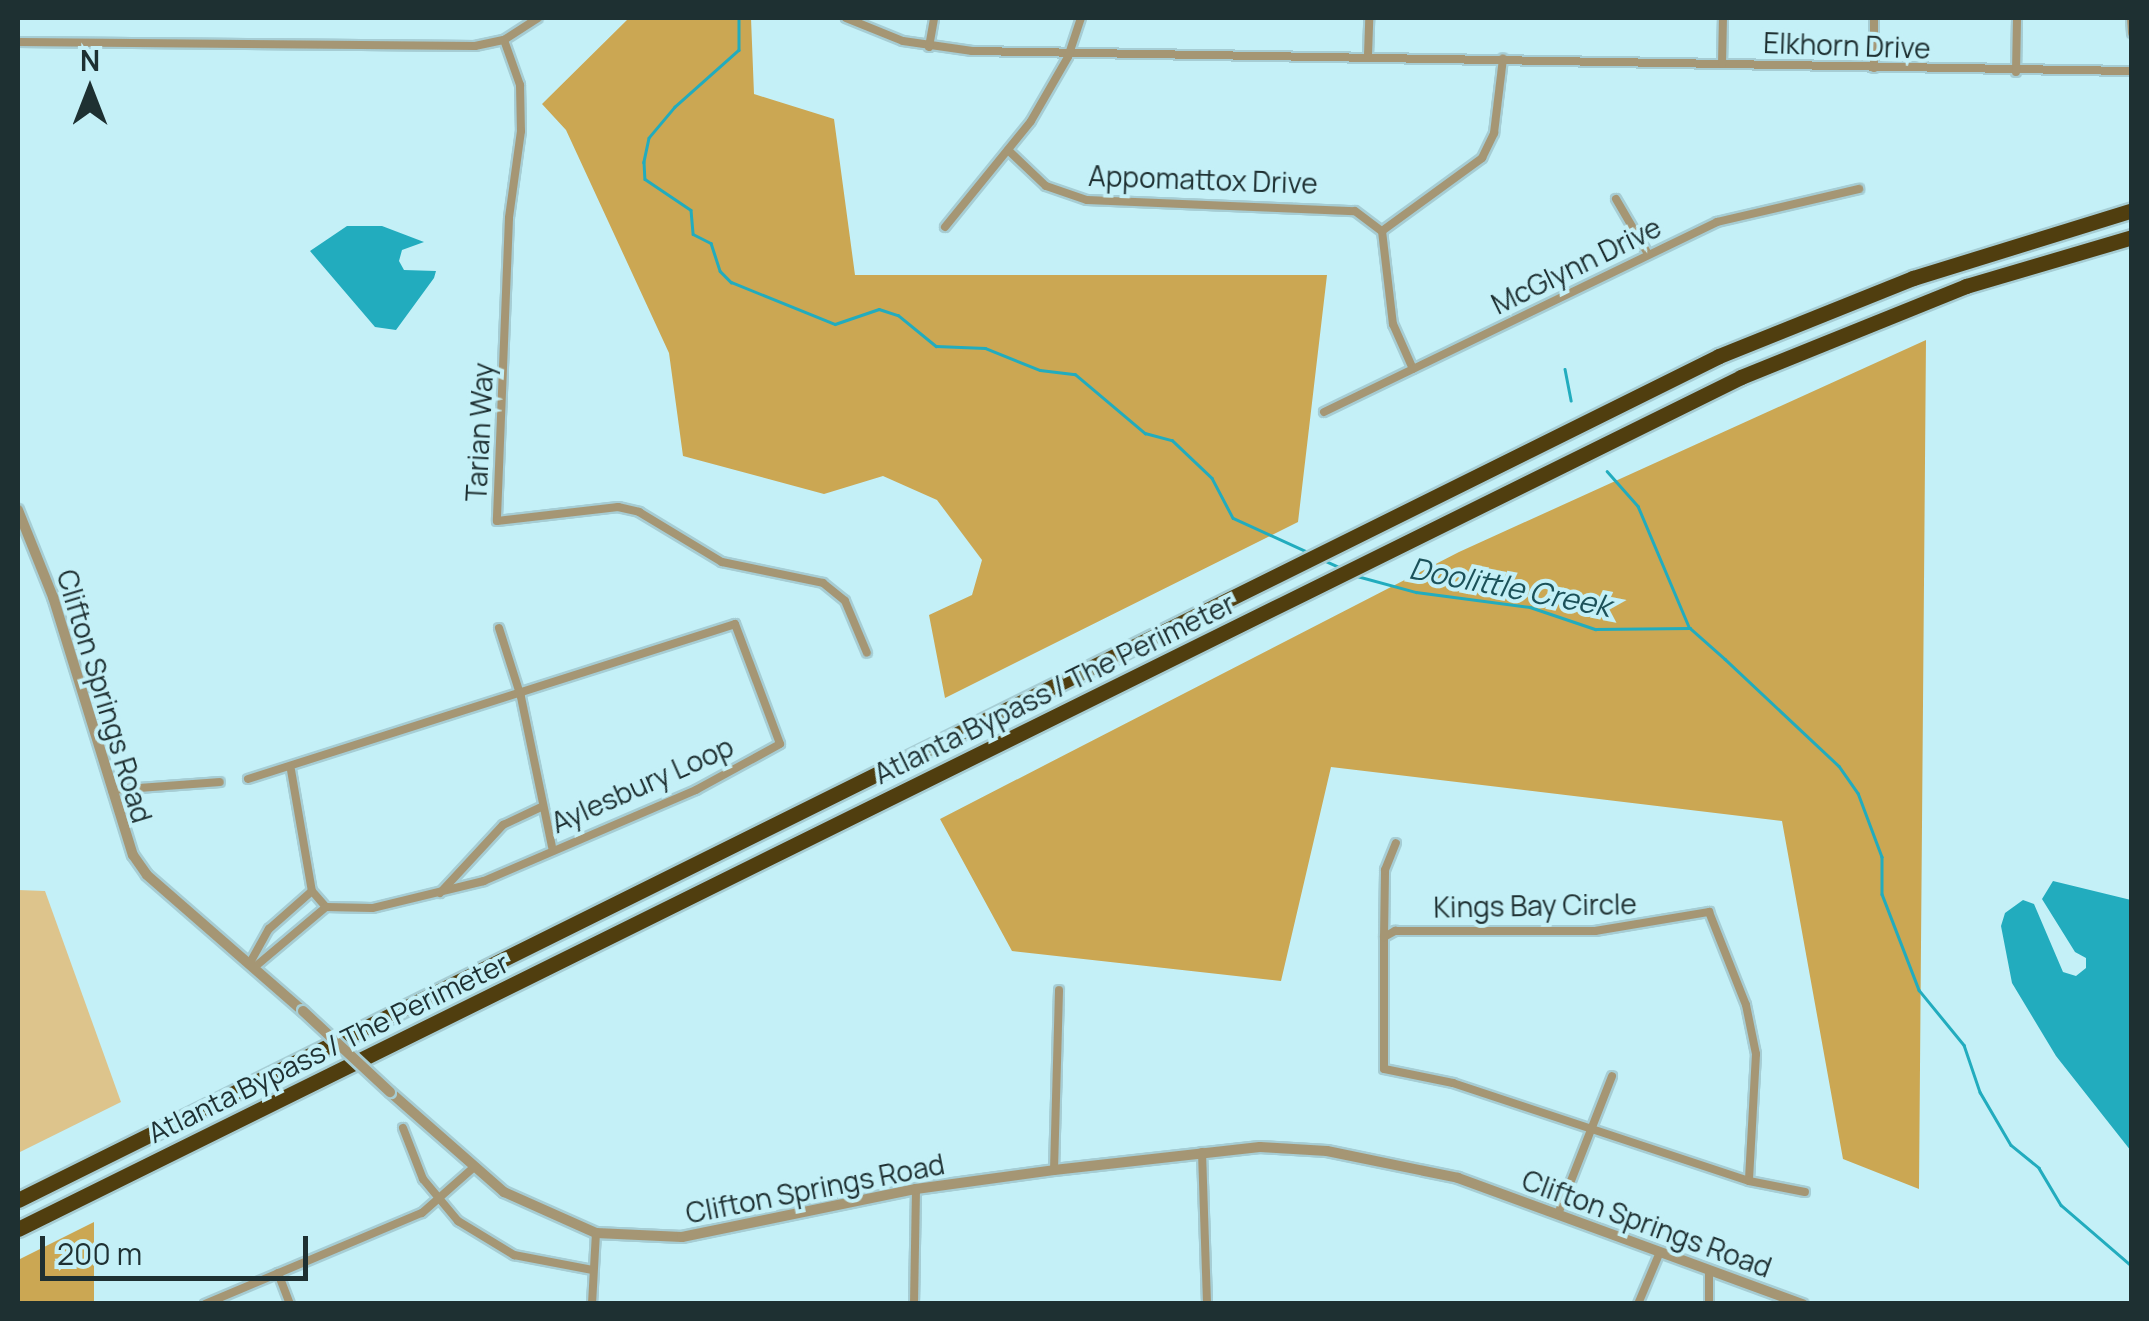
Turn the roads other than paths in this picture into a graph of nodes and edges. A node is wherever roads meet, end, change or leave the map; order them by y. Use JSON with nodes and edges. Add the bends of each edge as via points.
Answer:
{"nodes":[{"id":1,"x":538,"y":18,"type":"edge"},
{"id":2,"x":846,"y":18,"type":"edge"},
{"id":3,"x":934,"y":18,"type":"edge"},
{"id":4,"x":1081,"y":18,"type":"edge"},
{"id":5,"x":1369,"y":18,"type":"edge"},
{"id":6,"x":1723,"y":18,"type":"edge"},
{"id":7,"x":1874,"y":18,"type":"edge"},
{"id":8,"x":2017,"y":18,"type":"edge"},
{"id":9,"x":2131,"y":18,"type":"edge"},
{"id":10,"x":2132,"y":33,"type":"edge"},
{"id":11,"x":504,"y":40,"type":"junction"},
{"id":12,"x":18,"y":42,"type":"edge"},
{"id":13,"x":929,"y":47,"type":"junction"},
{"id":14,"x":1070,"y":53,"type":"junction"},
{"id":15,"x":1368,"y":55,"type":"junction"},
{"id":16,"x":1504,"y":59,"type":"junction"},
{"id":17,"x":1722,"y":64,"type":"junction"},
{"id":18,"x":1874,"y":68,"type":"junction"},
{"id":19,"x":2132,"y":71,"type":"edge"},
{"id":20,"x":2016,"y":72,"type":"junction"},
{"id":21,"x":1008,"y":150,"type":"junction"},
{"id":22,"x":1859,"y":189,"type":"dead end"},
{"id":23,"x":1616,"y":199,"type":"dead end"},
{"id":24,"x":2132,"y":210,"type":"edge"},
{"id":25,"x":946,"y":227,"type":"dead end"},
{"id":26,"x":1382,"y":230,"type":"junction"},
{"id":27,"x":2132,"y":236,"type":"edge"},
{"id":28,"x":1648,"y":254,"type":"junction"},
{"id":29,"x":1414,"y":369,"type":"junction"},
{"id":30,"x":1324,"y":412,"type":"dead end"},
{"id":31,"x":18,"y":510,"type":"edge"},
{"id":32,"x":499,"y":628,"type":"dead end"},
{"id":33,"x":867,"y":653,"type":"dead end"},
{"id":34,"x":521,"y":697,"type":"junction"},
{"id":35,"x":291,"y":770,"type":"junction"},
{"id":36,"x":248,"y":780,"type":"dead end"},
{"id":37,"x":220,"y":782,"type":"dead end"},
{"id":38,"x":112,"y":790,"type":"junction"},
{"id":39,"x":542,"y":808,"type":"junction"},
{"id":40,"x":1396,"y":843,"type":"dead end"},
{"id":41,"x":552,"y":847,"type":"junction"},
{"id":42,"x":312,"y":891,"type":"junction"},
{"id":43,"x":439,"y":894,"type":"junction"},
{"id":44,"x":326,"y":907,"type":"junction"},
{"id":45,"x":286,"y":914,"type":"junction"},
{"id":46,"x":302,"y":930,"type":"junction"},
{"id":47,"x":1384,"y":937,"type":"junction"},
{"id":48,"x":253,"y":963,"type":"junction"},
{"id":49,"x":1059,"y":990,"type":"dead end"},
{"id":50,"x":1612,"y":1076,"type":"dead end"},
{"id":51,"x":403,"y":1128,"type":"dead end"},
{"id":52,"x":1592,"y":1128,"type":"junction"},
{"id":53,"x":1202,"y":1152,"type":"junction"},
{"id":54,"x":473,"y":1168,"type":"junction"},
{"id":55,"x":1054,"y":1170,"type":"junction"},
{"id":56,"x":1749,"y":1181,"type":"junction"},
{"id":57,"x":916,"y":1189,"type":"junction"},
{"id":58,"x":1805,"y":1192,"type":"dead end"},
{"id":59,"x":18,"y":1200,"type":"edge"},
{"id":60,"x":438,"y":1204,"type":"junction"},
{"id":61,"x":1558,"y":1214,"type":"junction"},
{"id":62,"x":18,"y":1228,"type":"edge"},
{"id":63,"x":596,"y":1233,"type":"junction"},
{"id":64,"x":1660,"y":1252,"type":"junction"},
{"id":65,"x":593,"y":1270,"type":"junction"},
{"id":66,"x":1709,"y":1270,"type":"junction"},
{"id":67,"x":278,"y":1273,"type":"junction"},
{"id":68,"x":205,"y":1304,"type":"edge"},
{"id":69,"x":290,"y":1304,"type":"edge"},
{"id":70,"x":592,"y":1304,"type":"edge"},
{"id":71,"x":914,"y":1304,"type":"edge"},
{"id":72,"x":1207,"y":1304,"type":"edge"},
{"id":73,"x":1638,"y":1304,"type":"edge"},
{"id":74,"x":1709,"y":1304,"type":"edge"},
{"id":75,"x":1803,"y":1304,"type":"edge"}],
"edges":[{"from":1,"to":11,"type":"street"},
{"from":2,"to":13,"type":"street","name":"Elkhorn Drive"},
{"from":3,"to":13,"type":"street"},
{"from":4,"to":14,"type":"street"},
{"from":5,"to":15,"type":"street"},
{"from":6,"to":17,"type":"street"},
{"from":7,"to":18,"type":"street"},
{"from":8,"to":20,"type":"street"},
{"from":9,"to":10,"type":"street"},
{"from":11,"to":12,"type":"street","via":[[475,46]]},
{"from":11,"to":33,"type":"street","name":"Tarian Way","via":[[520,85],[520,131],[509,218],[496,521],[618,507],[639,512],[722,562],[823,583],[845,601]]},
{"from":13,"to":14,"type":"street","name":"Elkhorn Drive"},
{"from":14,"to":15,"type":"street","name":"Elkhorn Drive"},
{"from":14,"to":21,"type":"street"},
{"from":15,"to":16,"type":"street","name":"Elkhorn Drive"},
{"from":16,"to":17,"type":"street","name":"Elkhorn Drive"},
{"from":16,"to":26,"type":"street","via":[[1494,134],[1482,158]]},
{"from":17,"to":18,"type":"street","name":"Elkhorn Drive"},
{"from":18,"to":20,"type":"street","name":"Elkhorn Drive"},
{"from":19,"to":20,"type":"street","name":"Elkhorn Drive"},
{"from":21,"to":25,"type":"street"},
{"from":21,"to":26,"type":"street","name":"Appomattox Drive","via":[[1046,186],[1086,200],[1334,207],[1355,211]]},
{"from":22,"to":28,"type":"street","name":"McGlynn Drive","via":[[1717,222]]},
{"from":23,"to":28,"type":"street"},
{"from":24,"to":59,"type":"highway","name":"Atlanta Bypass / The Perimeter","via":[[1996,249],[1810,316]]},
{"from":26,"to":29,"type":"street","via":[[1393,324]]},
{"from":27,"to":62,"type":"highway","name":"Atlanta Bypass / The Perimeter","via":[[1966,286],[1820,342]]},
{"from":28,"to":29,"type":"street","name":"McGlynn Drive"},
{"from":29,"to":30,"type":"street","name":"McGlynn Drive"},
{"from":31,"to":38,"type":"street","name":"Clifton Springs Road","via":[[53,597]]},
{"from":32,"to":34,"type":"street"},
{"from":34,"to":35,"type":"street","name":"Aylesbury Loop"},
{"from":34,"to":39,"type":"street"},
{"from":34,"to":41,"type":"street","name":"Aylesbury Loop","via":[[734,624],[780,744],[696,790]]},
{"from":35,"to":36,"type":"street","name":"Aylesbury Loop"},
{"from":35,"to":42,"type":"street"},
{"from":37,"to":38,"type":"street"},
{"from":38,"to":48,"type":"street","name":"Clifton Springs Road","via":[[120,826],[147,874]]},
{"from":39,"to":41,"type":"street"},
{"from":39,"to":43,"type":"street","via":[[503,825]]},
{"from":40,"to":47,"type":"street","via":[[1385,870]]},
{"from":41,"to":43,"type":"street","name":"Aylesbury Loop","via":[[484,881]]},
{"from":42,"to":44,"type":"street"},
{"from":42,"to":45,"type":"street"},
{"from":43,"to":44,"type":"street","name":"Aylesbury Loop","via":[[372,908]]},
{"from":44,"to":46,"type":"street"},
{"from":45,"to":46,"type":"street"},
{"from":45,"to":48,"type":"street"},
{"from":46,"to":48,"type":"street"},
{"from":47,"to":52,"type":"street","via":[[1384,1069],[1453,1083]]},
{"from":47,"to":56,"type":"street","name":"Kings Bay Circle","via":[[1395,931],[1595,931],[1709,912],[1746,1005],[1756,1054]]},
{"from":48,"to":54,"type":"street","name":"Clifton Springs Road","bridge":true},
{"from":49,"to":55,"type":"street"},
{"from":50,"to":52,"type":"street"},
{"from":51,"to":60,"type":"street"},
{"from":52,"to":56,"type":"street"},
{"from":52,"to":61,"type":"street"},
{"from":53,"to":55,"type":"street","name":"Clifton Springs Road"},
{"from":53,"to":61,"type":"street","name":"Clifton Springs Road","via":[[1260,1147],[1392,1160]]},
{"from":53,"to":72,"type":"street"},
{"from":54,"to":60,"type":"street"},
{"from":54,"to":63,"type":"street","name":"Clifton Springs Road","via":[[534,1210]]},
{"from":55,"to":57,"type":"street","name":"Clifton Springs Road"},
{"from":56,"to":58,"type":"street"},
{"from":57,"to":63,"type":"street","name":"Clifton Springs Road","via":[[702,1235]]},
{"from":57,"to":71,"type":"street"},
{"from":60,"to":65,"type":"street","via":[[514,1255]]},
{"from":60,"to":67,"type":"street"},
{"from":61,"to":64,"type":"street","name":"Clifton Springs Road"},
{"from":63,"to":65,"type":"street"},
{"from":64,"to":66,"type":"street","name":"Clifton Springs Road"},
{"from":64,"to":73,"type":"street"},
{"from":65,"to":70,"type":"street"},
{"from":66,"to":74,"type":"street"},
{"from":66,"to":75,"type":"street","name":"Clifton Springs Road"},
{"from":67,"to":68,"type":"street"},
{"from":67,"to":69,"type":"street"}]}
